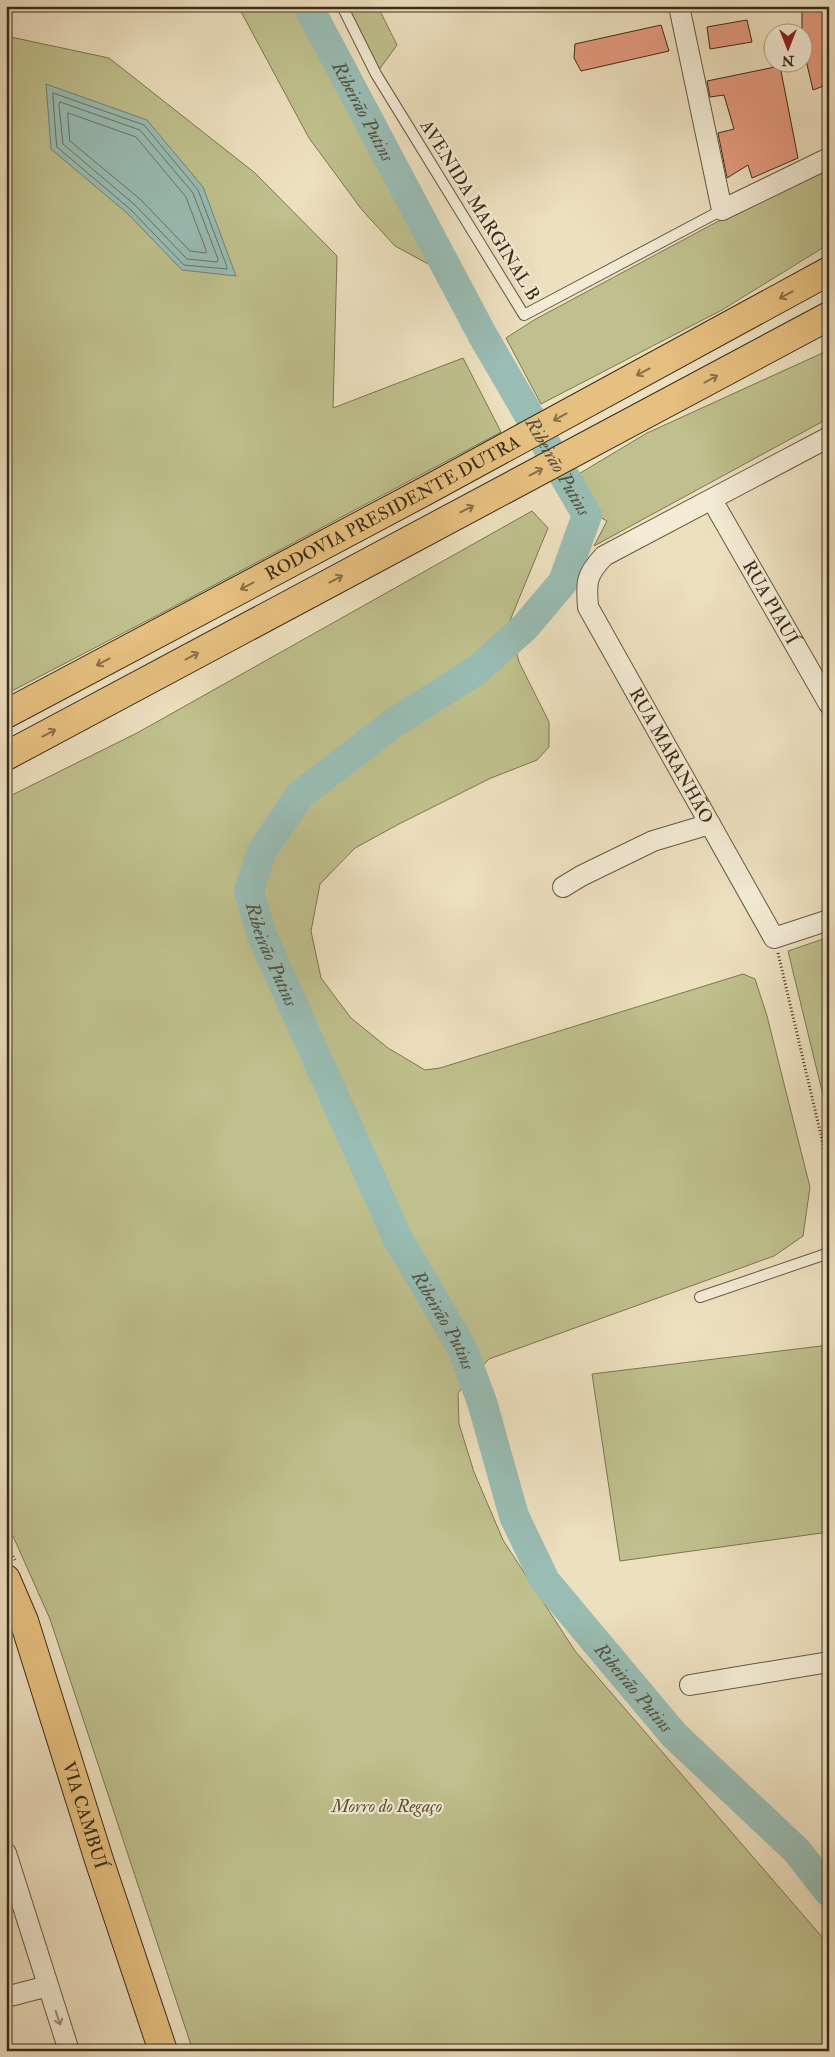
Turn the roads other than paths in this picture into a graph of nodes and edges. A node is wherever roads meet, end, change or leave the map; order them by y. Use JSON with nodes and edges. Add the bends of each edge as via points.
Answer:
{"nodes":[{"id":1,"x":342,"y":6,"type":"edge"},
{"id":2,"x":679,"y":6,"type":"edge"},
{"id":3,"x":829,"y":158,"type":"edge"},
{"id":4,"x":722,"y":210,"type":"junction"},
{"id":5,"x":829,"y":271,"type":"edge"},
{"id":6,"x":829,"y":316,"type":"edge"},
{"id":7,"x":829,"y":322,"type":"edge"},
{"id":8,"x":800,"y":332,"type":"junction"},
{"id":9,"x":829,"y":437,"type":"edge"},
{"id":10,"x":712,"y":500,"type":"junction"},
{"id":11,"x":829,"y":704,"type":"edge"},
{"id":12,"x":6,"y":714,"type":"edge"},
{"id":13,"x":6,"y":756,"type":"edge"},
{"id":14,"x":710,"y":824,"type":"junction"},
{"id":15,"x":563,"y":887,"type":"dead end"},
{"id":16,"x":829,"y":920,"type":"edge"},
{"id":17,"x":829,"y":1253,"type":"edge"},
{"id":18,"x":700,"y":1297,"type":"dead end"},
{"id":19,"x":6,"y":1579,"type":"edge"},
{"id":20,"x":829,"y":1662,"type":"edge"},
{"id":21,"x":690,"y":1685,"type":"dead end"},
{"id":22,"x":6,"y":1853,"type":"edge"},
{"id":23,"x":48,"y":1986,"type":"junction"},
{"id":24,"x":6,"y":1997,"type":"edge"},
{"id":25,"x":69,"y":2051,"type":"edge"},
{"id":26,"x":163,"y":2051,"type":"edge"}],
"edges":[{"from":1,"to":4,"type":"lane","name":"AVENIDA MARGINAL B","via":[[376,74],[524,315]]},
{"from":2,"to":4,"type":"street"},
{"from":3,"to":4,"type":"street"},
{"from":5,"to":12,"type":"main road","name":"RODOVIA PRESIDENTE DUTRA","one_way":true},
{"from":6,"to":8,"type":"main road","name":"RODOVIA PRESIDENTE DUTRA"},
{"from":7,"to":8,"type":"main road"},
{"from":13,"to":8,"type":"main road","name":"RODOVIA PRESIDENTE DUTRA","one_way":true},
{"from":9,"to":10,"type":"street"},
{"from":10,"to":11,"type":"street","name":"RUA PIAUÍ"},
{"from":10,"to":14,"type":"street","name":"RUA MARANHÃO","via":[[604,556],[591,570],[586,584],[588,606]]},
{"from":14,"to":15,"type":"street","via":[[654,841]]},
{"from":14,"to":16,"type":"street","name":"RUA MARANHÃO","via":[[774,938]]},
{"from":17,"to":18,"type":"lane"},
{"from":19,"to":26,"type":"main road","name":"VIA CAMBUÍ","via":[[24,1621],[110,1896]]},
{"from":20,"to":21,"type":"street"},
{"from":22,"to":23,"type":"street"},
{"from":23,"to":24,"type":"street"},
{"from":23,"to":25,"type":"street","one_way":true}]}
